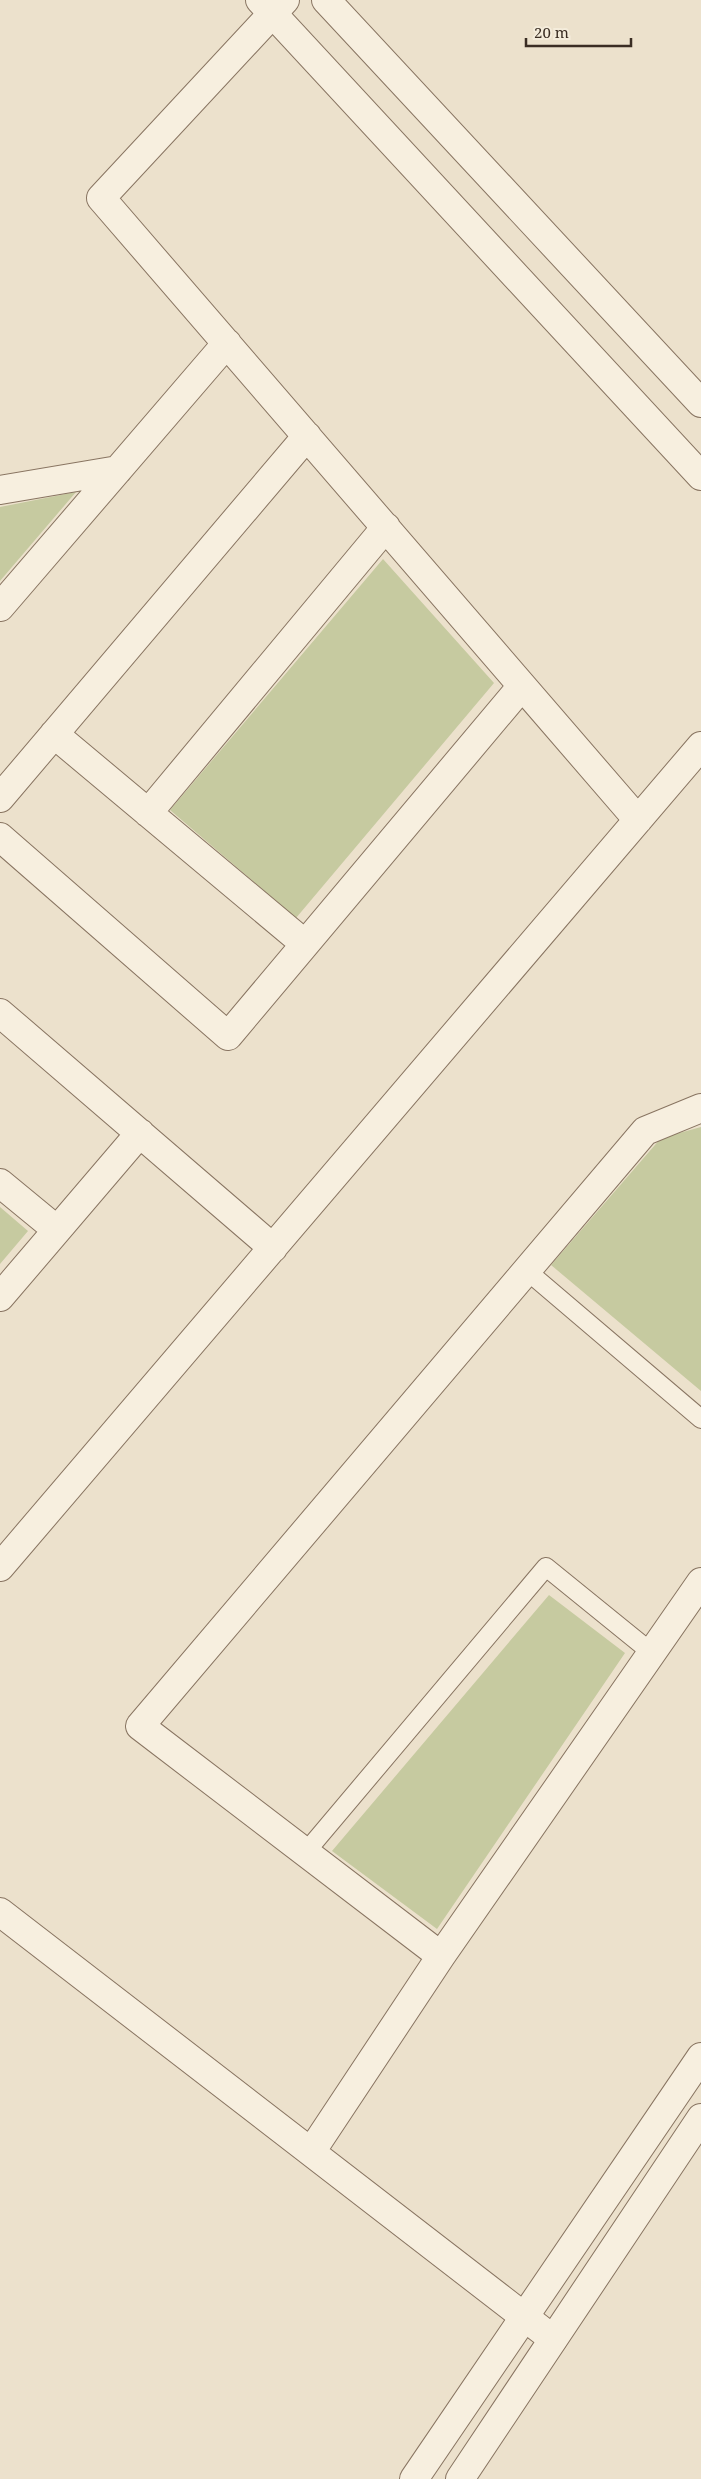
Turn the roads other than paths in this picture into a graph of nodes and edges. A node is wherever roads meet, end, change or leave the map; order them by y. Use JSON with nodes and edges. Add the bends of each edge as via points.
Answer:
{"nodes":[{"id":1,"x":326,"y":0,"type":"edge"},
{"id":2,"x":272,"y":4,"type":"edge"},
{"id":3,"x":227,"y":343,"type":"junction"},
{"id":4,"x":701,"y":403,"type":"edge"},
{"id":5,"x":307,"y":436,"type":"junction"},
{"id":6,"x":118,"y":470,"type":"junction"},
{"id":7,"x":701,"y":476,"type":"edge"},
{"id":8,"x":0,"y":490,"type":"edge"},
{"id":9,"x":386,"y":527,"type":"junction"},
{"id":10,"x":0,"y":607,"type":"edge"},
{"id":11,"x":522,"y":686,"type":"junction"},
{"id":12,"x":54,"y":734,"type":"junction"},
{"id":13,"x":701,"y":746,"type":"edge"},
{"id":14,"x":0,"y":798,"type":"edge"},
{"id":15,"x":148,"y":813,"type":"junction"},
{"id":16,"x":638,"y":820,"type":"junction"},
{"id":17,"x":0,"y":837,"type":"edge"},
{"id":18,"x":305,"y":944,"type":"junction"},
{"id":19,"x":0,"y":1013,"type":"edge"},
{"id":20,"x":701,"y":1108,"type":"edge"},
{"id":21,"x":140,"y":1133,"type":"junction"},
{"id":22,"x":0,"y":1183,"type":"edge"},
{"id":23,"x":57,"y":1230,"type":"junction"},
{"id":24,"x":273,"y":1248,"type":"junction"},
{"id":25,"x":526,"y":1270,"type":"junction"},
{"id":26,"x":0,"y":1296,"type":"edge"},
{"id":27,"x":701,"y":1419,"type":"edge"},
{"id":28,"x":0,"y":1567,"type":"edge"},
{"id":29,"x":701,"y":1582,"type":"edge"},
{"id":30,"x":652,"y":1653,"type":"junction"},
{"id":31,"x":305,"y":1852,"type":"junction"},
{"id":32,"x":0,"y":1912,"type":"edge"},
{"id":33,"x":440,"y":1956,"type":"junction"},
{"id":34,"x":701,"y":2057,"type":"edge"},
{"id":35,"x":701,"y":2118,"type":"edge"},
{"id":36,"x":311,"y":2152,"type":"junction"},
{"id":37,"x":524,"y":2316,"type":"junction"},
{"id":38,"x":554,"y":2339,"type":"junction"},
{"id":39,"x":414,"y":2479,"type":"edge"},
{"id":40,"x":460,"y":2479,"type":"edge"}],
"edges":[{"from":1,"to":4,"type":"street"},
{"from":2,"to":3,"type":"street","via":[[101,198]]},
{"from":2,"to":7,"type":"street"},
{"from":3,"to":5,"type":"street"},
{"from":3,"to":6,"type":"street"},
{"from":5,"to":9,"type":"street"},
{"from":5,"to":12,"type":"street"},
{"from":6,"to":8,"type":"street"},
{"from":6,"to":10,"type":"street"},
{"from":9,"to":11,"type":"street"},
{"from":9,"to":15,"type":"street"},
{"from":11,"to":16,"type":"street"},
{"from":11,"to":18,"type":"street"},
{"from":12,"to":14,"type":"street"},
{"from":12,"to":15,"type":"street"},
{"from":13,"to":16,"type":"street"},
{"from":15,"to":18,"type":"street"},
{"from":16,"to":24,"type":"street"},
{"from":17,"to":18,"type":"street","via":[[228,1036]]},
{"from":19,"to":21,"type":"street"},
{"from":20,"to":25,"type":"street","via":[[645,1131]]},
{"from":21,"to":23,"type":"street"},
{"from":21,"to":24,"type":"street"},
{"from":22,"to":23,"type":"street"},
{"from":23,"to":26,"type":"street"},
{"from":24,"to":28,"type":"street"},
{"from":25,"to":27,"type":"lane"},
{"from":25,"to":31,"type":"street","via":[[140,1726]]},
{"from":29,"to":30,"type":"street"},
{"from":30,"to":31,"type":"lane","via":[[546,1567]]},
{"from":30,"to":33,"type":"street"},
{"from":31,"to":33,"type":"street"},
{"from":32,"to":36,"type":"street"},
{"from":33,"to":36,"type":"street"},
{"from":34,"to":37,"type":"street"},
{"from":35,"to":38,"type":"street"},
{"from":36,"to":37,"type":"street"},
{"from":37,"to":38,"type":"street"},
{"from":37,"to":39,"type":"street"},
{"from":38,"to":40,"type":"street"}]}
